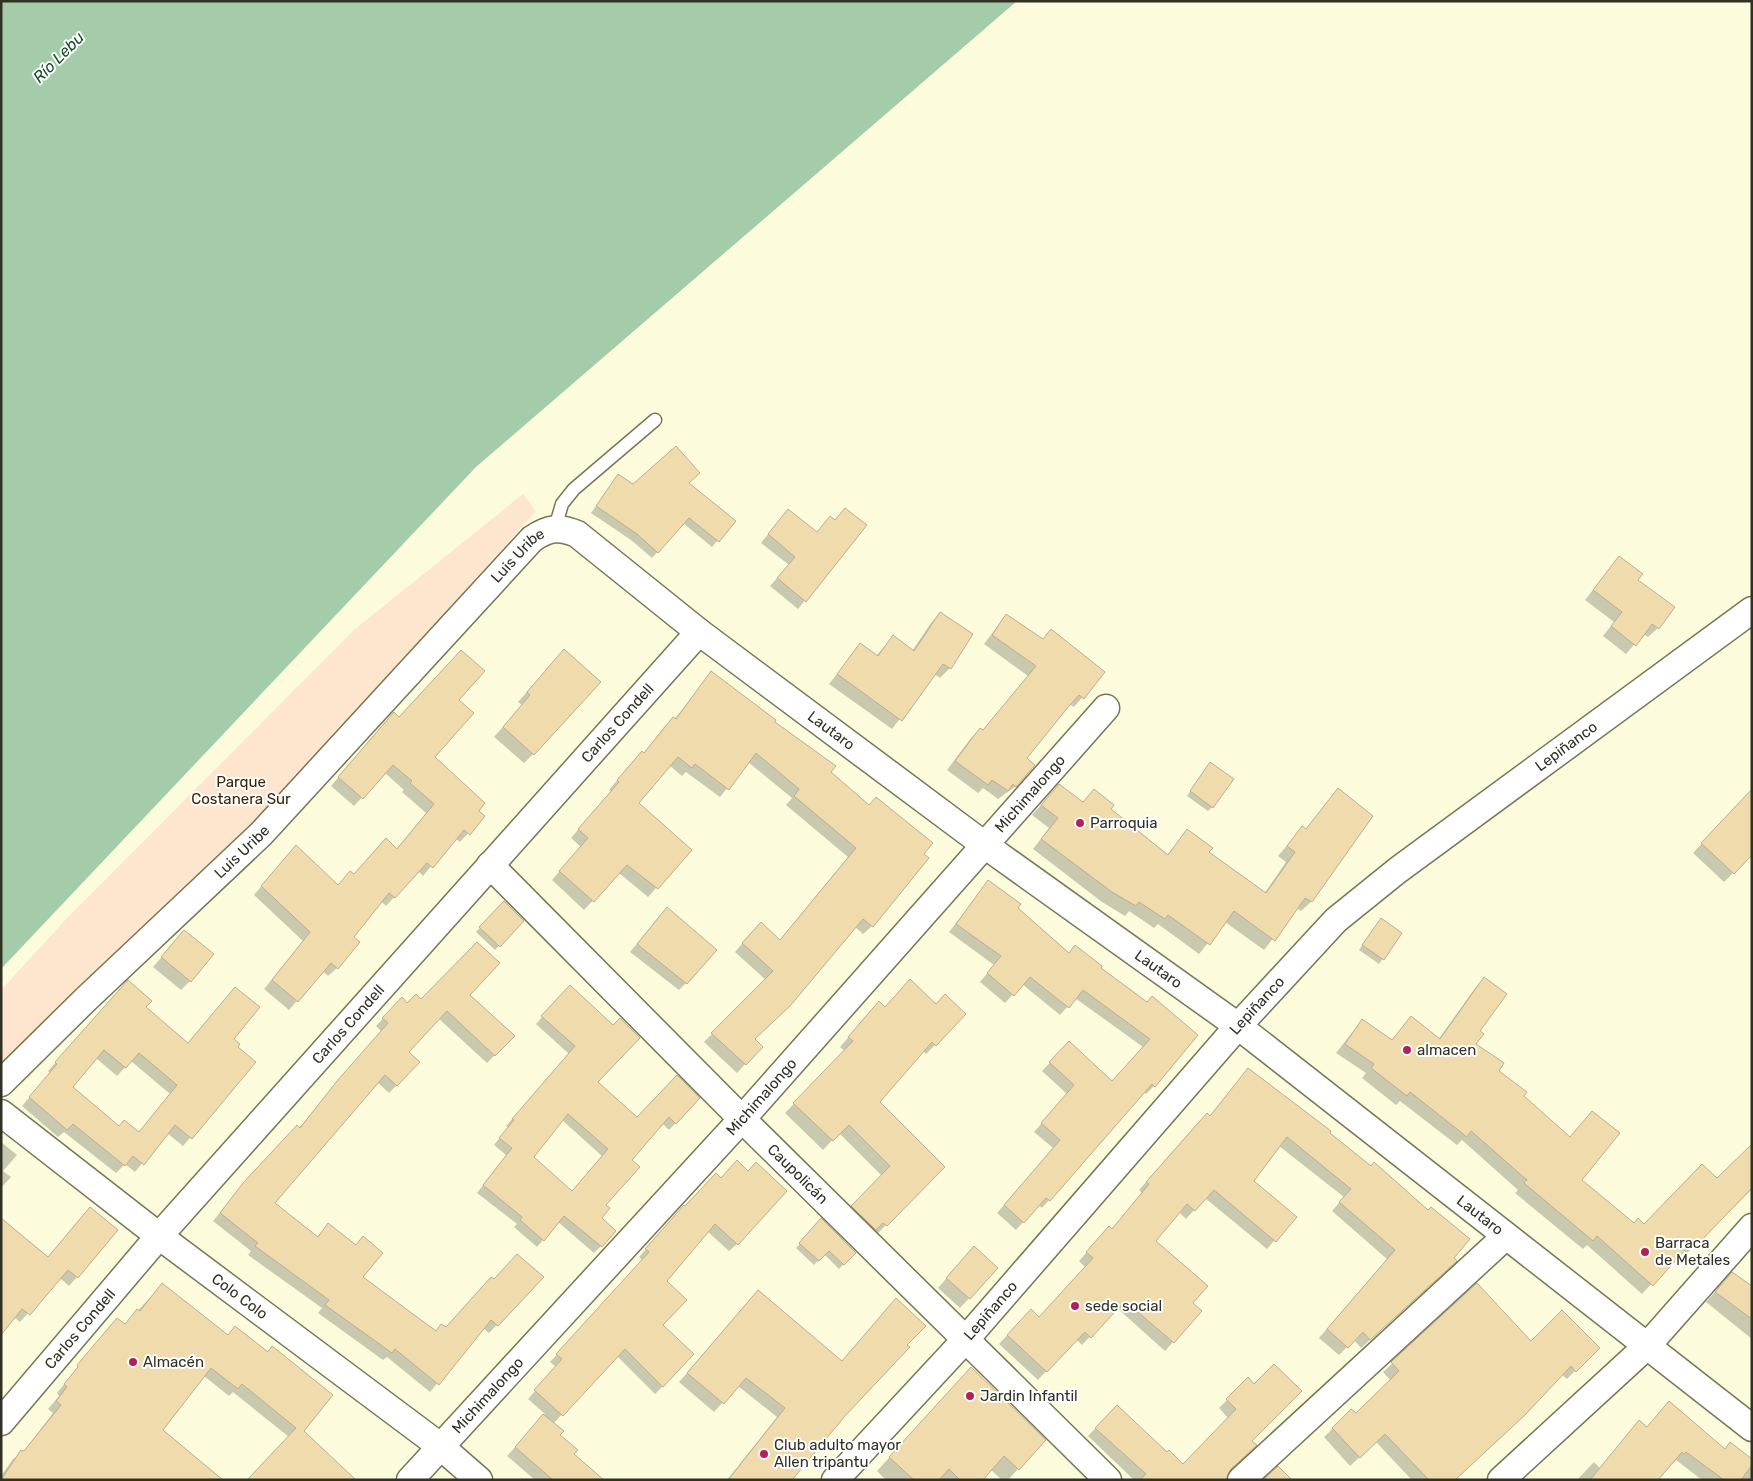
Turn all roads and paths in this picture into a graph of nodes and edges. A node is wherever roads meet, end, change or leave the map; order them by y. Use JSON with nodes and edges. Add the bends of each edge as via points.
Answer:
{"nodes":[{"id":1,"x":655,"y":420,"type":"dead end"},
{"id":2,"x":555,"y":528,"type":"junction"},
{"id":3,"x":1752,"y":610,"type":"edge"},
{"id":4,"x":699,"y":632,"type":"junction"},
{"id":5,"x":1106,"y":708,"type":"dead end"},
{"id":6,"x":986,"y":846,"type":"junction"},
{"id":7,"x":490,"y":865,"type":"junction"},
{"id":8,"x":1238,"y":1026,"type":"junction"},
{"id":9,"x":1,"y":1083,"type":"edge"},
{"id":10,"x":1,"y":1113,"type":"edge"},
{"id":11,"x":742,"y":1119,"type":"junction"},
{"id":12,"x":1752,"y":1227,"type":"edge"},
{"id":13,"x":159,"y":1236,"type":"junction"},
{"id":14,"x":1506,"y":1236,"type":"junction"},
{"id":15,"x":966,"y":1339,"type":"junction"},
{"id":16,"x":1647,"y":1346,"type":"junction"},
{"id":17,"x":1,"y":1422,"type":"edge"},
{"id":18,"x":1752,"y":1428,"type":"edge"},
{"id":19,"x":440,"y":1446,"type":"junction"},
{"id":20,"x":410,"y":1480,"type":"edge"},
{"id":21,"x":479,"y":1480,"type":"edge"},
{"id":22,"x":835,"y":1480,"type":"edge"},
{"id":23,"x":1108,"y":1480,"type":"edge"},
{"id":24,"x":1241,"y":1480,"type":"edge"},
{"id":25,"x":1501,"y":1480,"type":"edge"}],
"edges":[{"from":1,"to":2,"type":"lane","via":[[574,489],[562,504]]},
{"from":2,"to":4,"type":"street","name":"Lautaro","via":[[577,534]]},
{"from":2,"to":9,"type":"street","name":"Luis Uribe","via":[[545,530],[532,539],[261,834]]},
{"from":3,"to":8,"type":"street","name":"Lepiñanco","via":[[1366,895],[1336,920]]},
{"from":4,"to":6,"type":"street","name":"Lautaro"},
{"from":4,"to":7,"type":"street","name":"Carlos Condell"},
{"from":5,"to":6,"type":"street","name":"Michimalongo"},
{"from":6,"to":8,"type":"street","name":"Lautaro"},
{"from":6,"to":11,"type":"street","name":"Michimalongo"},
{"from":7,"to":11,"type":"street","name":"Caupolicán"},
{"from":7,"to":13,"type":"street","name":"Carlos Condell"},
{"from":8,"to":14,"type":"street","name":"Lautaro"},
{"from":8,"to":15,"type":"street","name":"Lepiñanco"},
{"from":10,"to":13,"type":"street","name":"Colo Colo"},
{"from":11,"to":15,"type":"street","name":"Caupolicán"},
{"from":11,"to":19,"type":"street","name":"Michimalongo"},
{"from":12,"to":16,"type":"street"},
{"from":13,"to":17,"type":"street","name":"Carlos Condell"},
{"from":13,"to":19,"type":"street","name":"Colo Colo"},
{"from":14,"to":16,"type":"street","name":"Lautaro"},
{"from":14,"to":24,"type":"street"},
{"from":15,"to":22,"type":"street","name":"Lepiñanco"},
{"from":15,"to":23,"type":"street","name":"Caupolicán"},
{"from":16,"to":18,"type":"street","name":"Lautaro"},
{"from":16,"to":25,"type":"street"},
{"from":19,"to":20,"type":"street","name":"Michimalongo"},
{"from":19,"to":21,"type":"street","name":"Colo Colo"}]}
